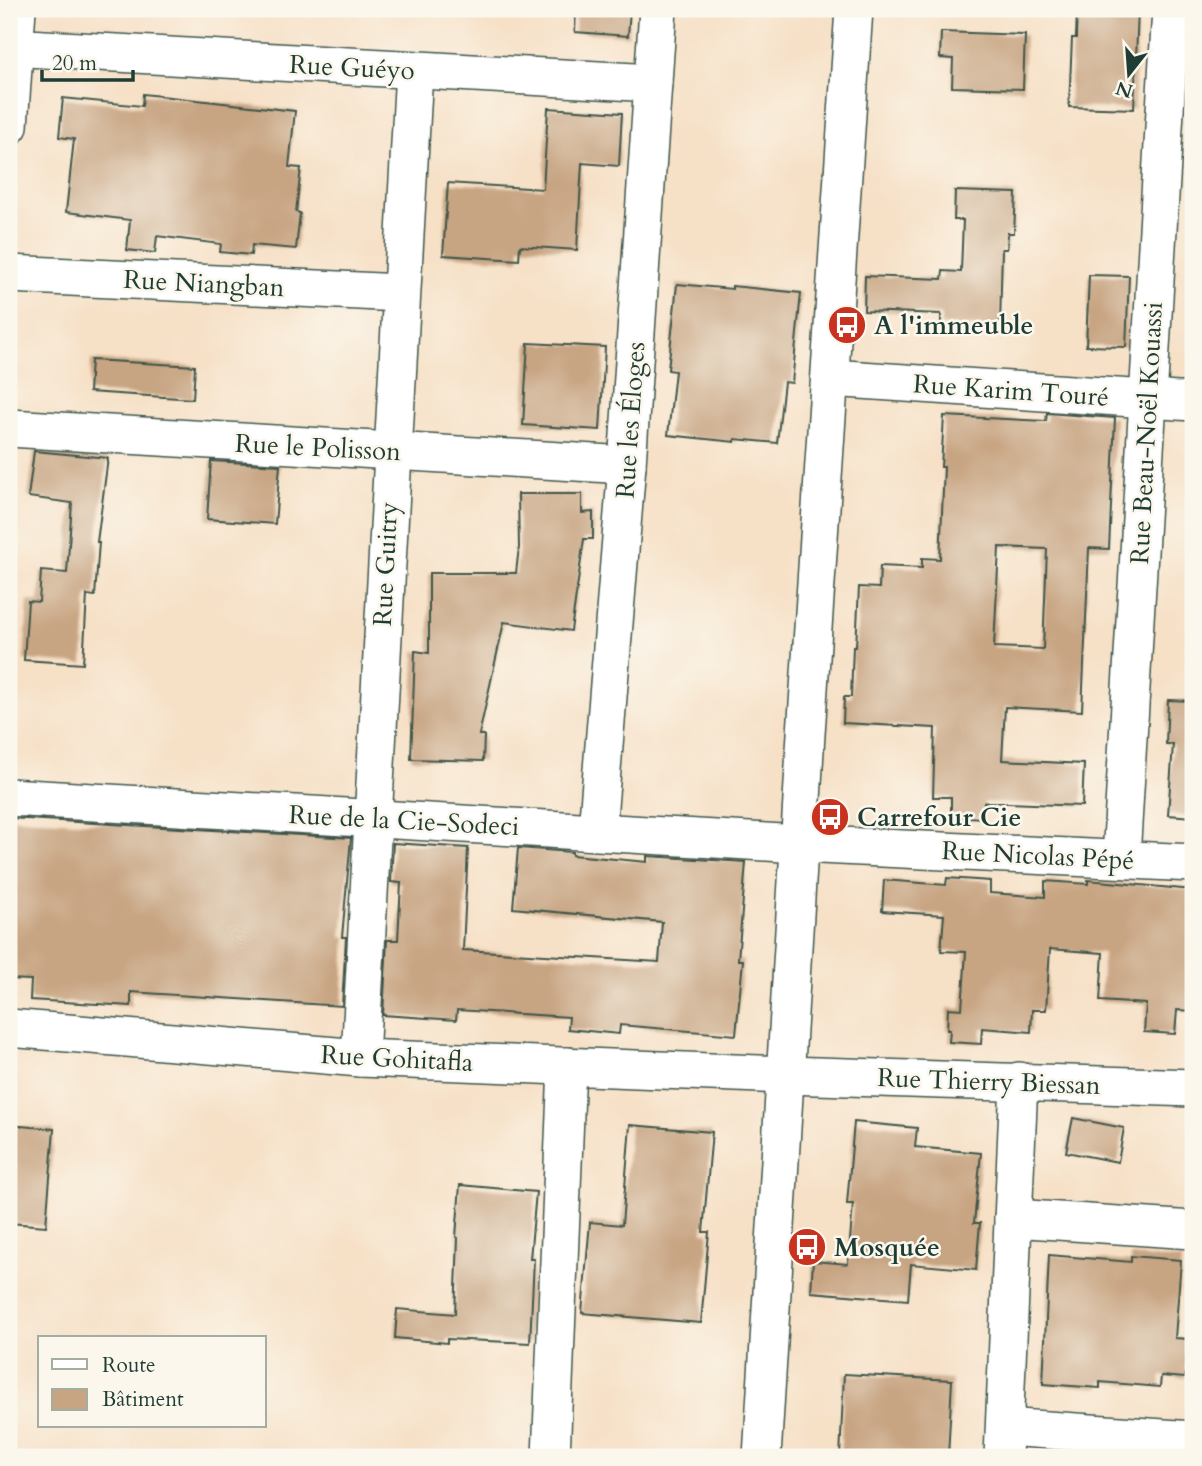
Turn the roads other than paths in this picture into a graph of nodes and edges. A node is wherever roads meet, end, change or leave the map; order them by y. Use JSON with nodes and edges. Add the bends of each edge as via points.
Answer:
{"nodes":[{"id":1,"x":17,"y":9,"type":"edge"},
{"id":2,"x":658,"y":9,"type":"edge"},
{"id":3,"x":854,"y":9,"type":"edge"},
{"id":4,"x":1171,"y":9,"type":"edge"},
{"id":5,"x":12,"y":47,"type":"edge"},
{"id":6,"x":414,"y":70,"type":"junction"},
{"id":7,"x":653,"y":83,"type":"junction"},
{"id":8,"x":9,"y":126,"type":"edge"},
{"id":9,"x":9,"y":274,"type":"edge"},
{"id":10,"x":400,"y":293,"type":"junction"},
{"id":11,"x":830,"y":378,"type":"junction"},
{"id":12,"x":1148,"y":399,"type":"junction"},
{"id":13,"x":1193,"y":402,"type":"edge"},
{"id":14,"x":9,"y":428,"type":"edge"},
{"id":15,"x":391,"y":451,"type":"junction"},
{"id":16,"x":627,"y":465,"type":"junction"},
{"id":17,"x":9,"y":797,"type":"edge"},
{"id":18,"x":373,"y":818,"type":"junction"},
{"id":19,"x":597,"y":831,"type":"junction"},
{"id":20,"x":799,"y":844,"type":"junction"},
{"id":21,"x":1121,"y":858,"type":"junction"},
{"id":22,"x":1193,"y":863,"type":"edge"},
{"id":23,"x":9,"y":1028,"type":"edge"},
{"id":24,"x":360,"y":1058,"type":"junction"},
{"id":25,"x":567,"y":1066,"type":"junction"},
{"id":26,"x":786,"y":1075,"type":"junction"},
{"id":27,"x":1019,"y":1081,"type":"junction"},
{"id":28,"x":1193,"y":1088,"type":"edge"},
{"id":29,"x":1013,"y":1218,"type":"junction"},
{"id":30,"x":1193,"y":1230,"type":"edge"},
{"id":31,"x":1193,"y":1440,"type":"edge"},
{"id":32,"x":1004,"y":1442,"type":"edge"},
{"id":33,"x":551,"y":1457,"type":"edge"},
{"id":34,"x":762,"y":1457,"type":"edge"}],
"edges":[{"from":1,"to":5,"type":"street"},
{"from":2,"to":7,"type":"street","name":"Rue les Éloges"},
{"from":3,"to":11,"type":"street"},
{"from":4,"to":12,"type":"street","name":"Rue Beau-Noël Kouassi"},
{"from":5,"to":6,"type":"street","name":"Rue Guéyo"},
{"from":5,"to":8,"type":"street"},
{"from":6,"to":7,"type":"street","name":"Rue Guéyo"},
{"from":6,"to":10,"type":"street","name":"Rue Guitry"},
{"from":7,"to":16,"type":"street","name":"Rue les Éloges"},
{"from":9,"to":10,"type":"street","name":"Rue Niangban"},
{"from":10,"to":15,"type":"street","name":"Rue Guitry"},
{"from":11,"to":12,"type":"street","name":"Rue Karim Touré"},
{"from":11,"to":20,"type":"street"},
{"from":12,"to":13,"type":"street","name":"Rue Karim Touré"},
{"from":12,"to":21,"type":"street","name":"Rue Beau-Noël Kouassi"},
{"from":14,"to":15,"type":"street","name":"Rue le Polisson"},
{"from":15,"to":16,"type":"street","name":"Rue le Polisson"},
{"from":15,"to":18,"type":"street","name":"Rue Guitry"},
{"from":16,"to":19,"type":"street","name":"Rue les Éloges"},
{"from":17,"to":18,"type":"street","name":"Rue de la Cie-Sodeci"},
{"from":18,"to":19,"type":"street","name":"Rue de la Cie-Sodeci"},
{"from":18,"to":24,"type":"street","name":"Rue Guitry"},
{"from":19,"to":20,"type":"street","name":"Rue de la Cie-Sodeci"},
{"from":20,"to":21,"type":"street","name":"Rue Nicolas Pépé"},
{"from":20,"to":26,"type":"street"},
{"from":21,"to":22,"type":"street","name":"Rue Nicolas Pépé"},
{"from":23,"to":24,"type":"street","name":"Rue Gohitafla"},
{"from":24,"to":25,"type":"street","name":"Rue Gohitafla"},
{"from":25,"to":26,"type":"street","name":"Rue Gohitafla"},
{"from":25,"to":33,"type":"street"},
{"from":26,"to":27,"type":"street","name":"Rue Thierry Biessan"},
{"from":26,"to":34,"type":"street"},
{"from":27,"to":28,"type":"street","name":"Rue Thierry Biessan"},
{"from":27,"to":29,"type":"street"},
{"from":29,"to":30,"type":"street"},
{"from":29,"to":32,"type":"street"},
{"from":31,"to":32,"type":"street"}]}
